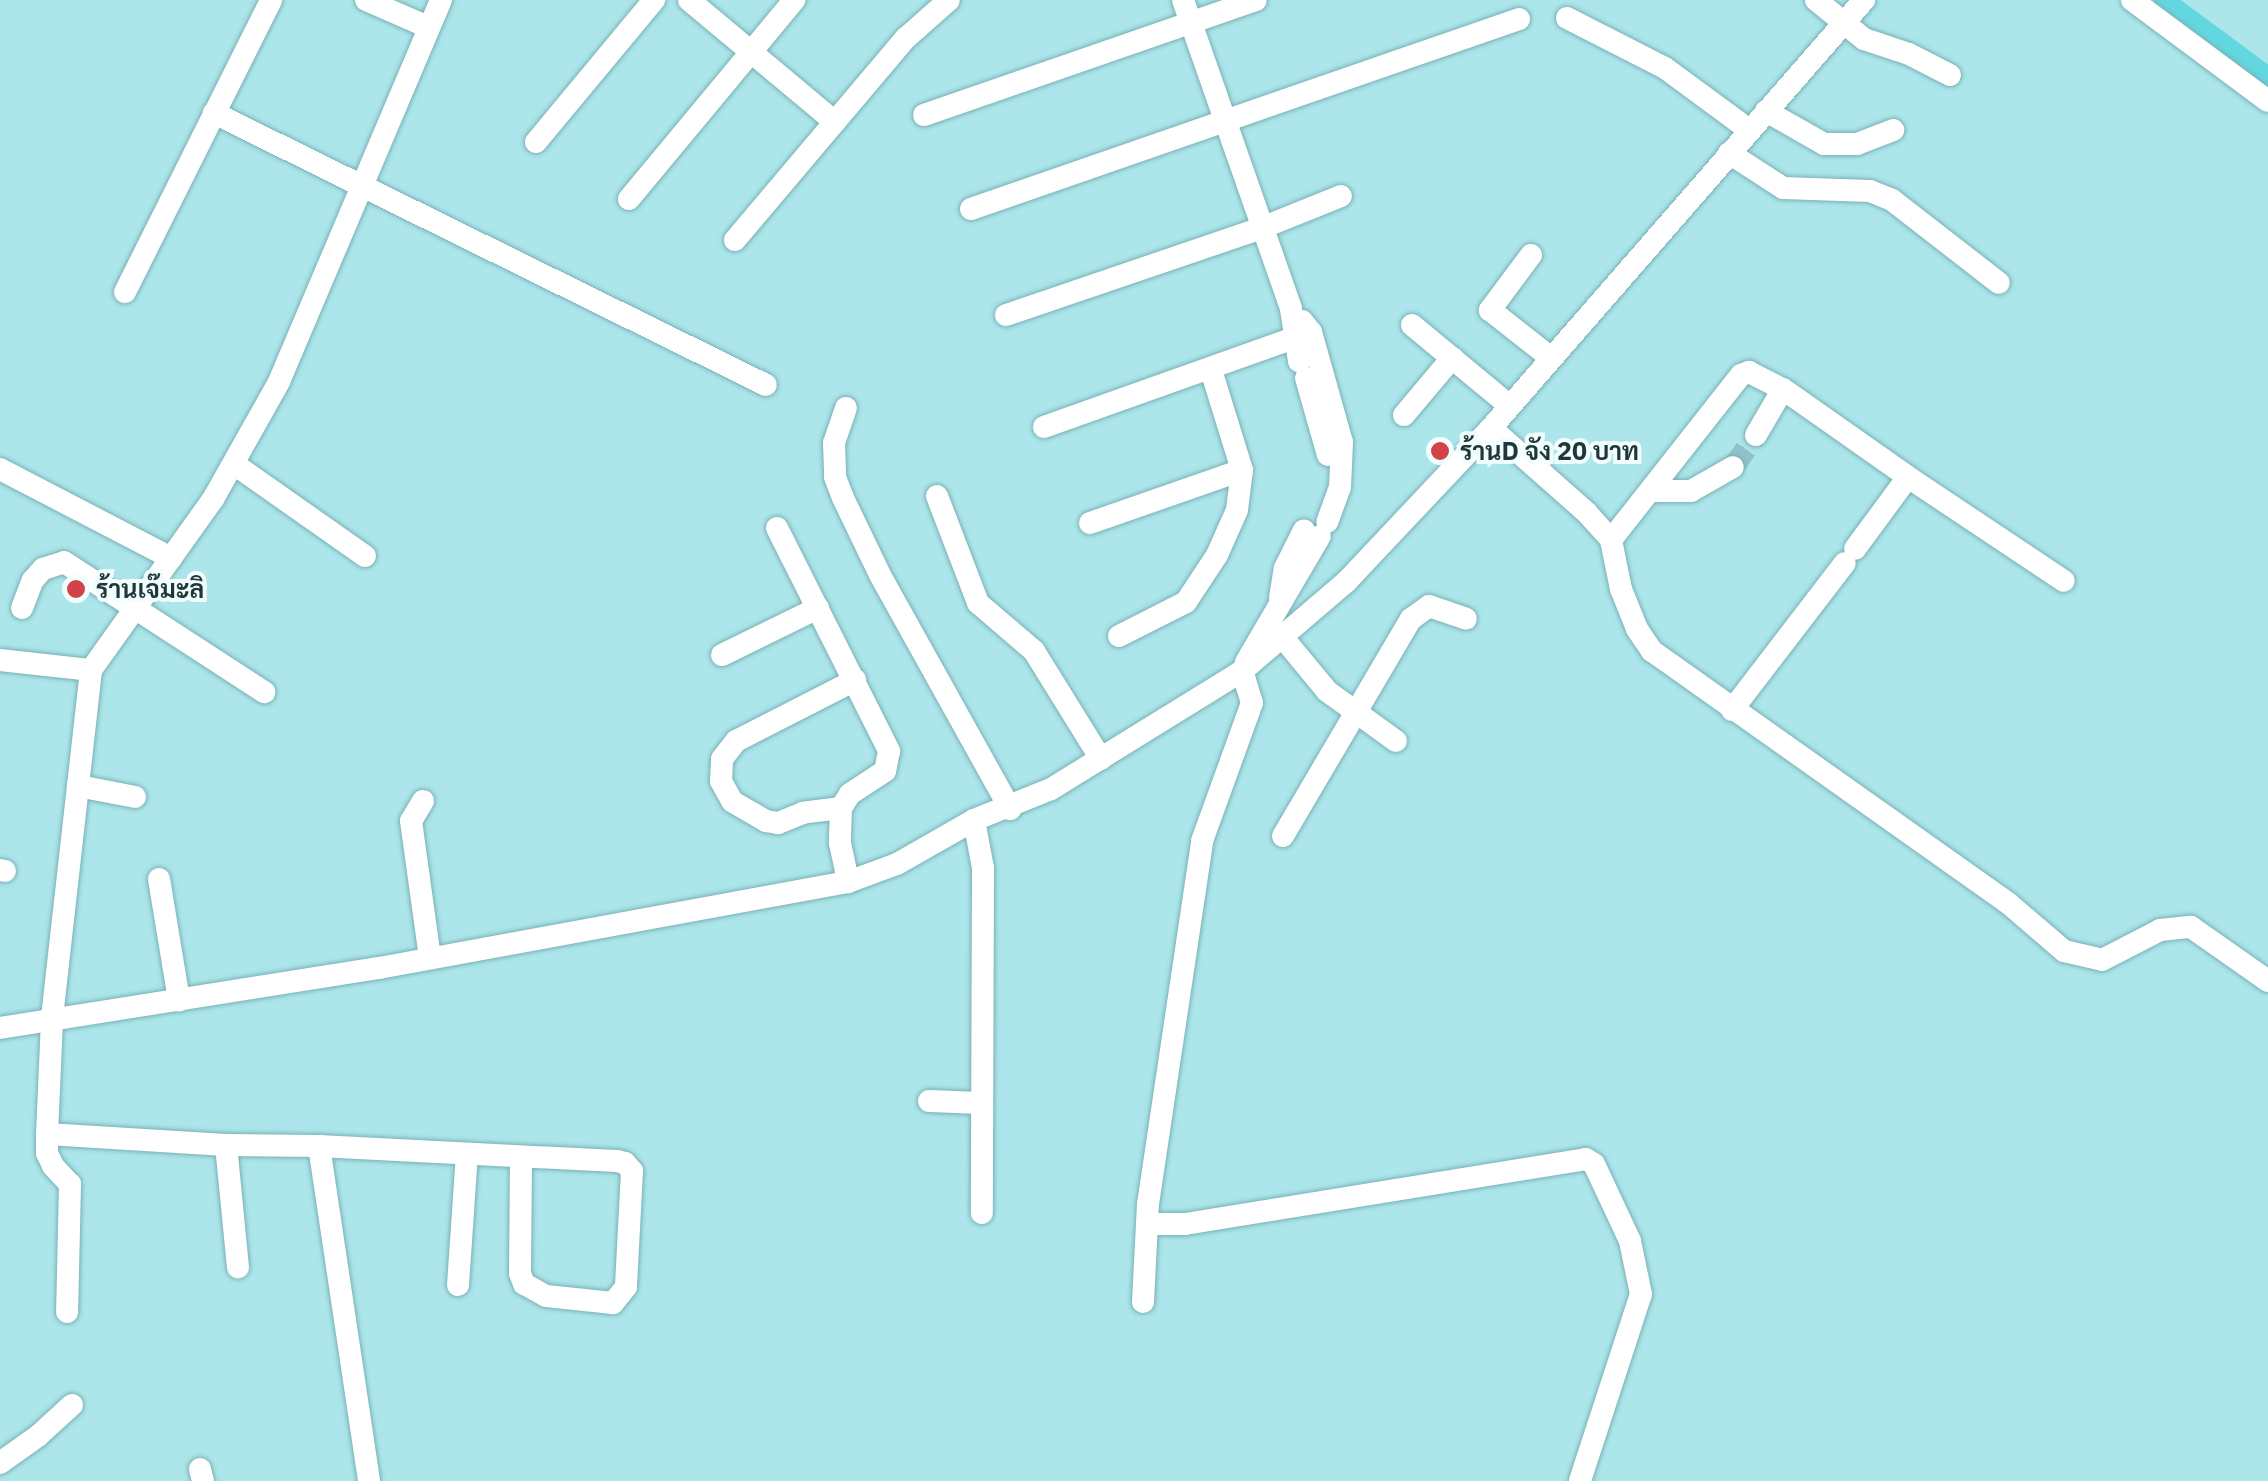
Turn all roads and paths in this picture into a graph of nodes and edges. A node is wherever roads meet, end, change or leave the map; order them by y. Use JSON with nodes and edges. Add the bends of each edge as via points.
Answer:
{"nodes":[{"id":1,"x":270,"y":0,"type":"edge"},
{"id":2,"x":366,"y":0,"type":"edge"},
{"id":3,"x":441,"y":0,"type":"edge"},
{"id":4,"x":654,"y":0,"type":"edge"},
{"id":5,"x":689,"y":0,"type":"edge"},
{"id":6,"x":794,"y":0,"type":"edge"},
{"id":7,"x":949,"y":0,"type":"edge"},
{"id":8,"x":1183,"y":0,"type":"edge"},
{"id":9,"x":1256,"y":0,"type":"edge"},
{"id":10,"x":1816,"y":0,"type":"edge"},
{"id":11,"x":1864,"y":0,"type":"edge"},
{"id":12,"x":2132,"y":0,"type":"edge"},
{"id":13,"x":1567,"y":18,"type":"dead end"},
{"id":14,"x":1519,"y":19,"type":"dead end"},
{"id":15,"x":1191,"y":24,"type":"junction"},
{"id":16,"x":1841,"y":24,"type":"junction"},
{"id":17,"x":428,"y":28,"type":"junction"},
{"id":18,"x":751,"y":51,"type":"junction"},
{"id":19,"x":1950,"y":76,"type":"dead end"},
{"id":20,"x":2268,"y":101,"type":"edge"},
{"id":21,"x":1766,"y":111,"type":"junction"},
{"id":22,"x":214,"y":113,"type":"junction"},
{"id":23,"x":924,"y":114,"type":"dead end"},
{"id":24,"x":1226,"y":121,"type":"junction"},
{"id":25,"x":836,"y":122,"type":"junction"},
{"id":26,"x":1749,"y":130,"type":"junction"},
{"id":27,"x":1893,"y":130,"type":"dead end"},
{"id":28,"x":536,"y":142,"type":"dead end"},
{"id":29,"x":1730,"y":153,"type":"junction"},
{"id":30,"x":362,"y":186,"type":"junction"},
{"id":31,"x":1340,"y":196,"type":"dead end"},
{"id":32,"x":629,"y":200,"type":"dead end"},
{"id":33,"x":971,"y":209,"type":"dead end"},
{"id":34,"x":1264,"y":227,"type":"junction"},
{"id":35,"x":735,"y":240,"type":"dead end"},
{"id":36,"x":1531,"y":256,"type":"dead end"},
{"id":37,"x":1999,"y":283,"type":"dead end"},
{"id":38,"x":124,"y":292,"type":"dead end"},
{"id":39,"x":1006,"y":314,"type":"dead end"},
{"id":40,"x":1412,"y":325,"type":"dead end"},
{"id":41,"x":1302,"y":352,"type":"junction"},
{"id":42,"x":1452,"y":358,"type":"junction"},
{"id":43,"x":1551,"y":358,"type":"junction"},
{"id":44,"x":1210,"y":370,"type":"junction"},
{"id":45,"x":766,"y":385,"type":"dead end"},
{"id":46,"x":1782,"y":389,"type":"junction"},
{"id":47,"x":1510,"y":406,"type":"junction"},
{"id":48,"x":846,"y":408,"type":"dead end"},
{"id":49,"x":1404,"y":415,"type":"dead end"},
{"id":50,"x":1044,"y":428,"type":"dead end"},
{"id":51,"x":1490,"y":428,"type":"junction"},
{"id":52,"x":1756,"y":434,"type":"tunnel mouth"},
{"id":53,"x":1335,"y":444,"type":"junction"},
{"id":54,"x":234,"y":464,"type":"junction"},
{"id":55,"x":1732,"y":467,"type":"tunnel mouth"},
{"id":56,"x":0,"y":469,"type":"edge"},
{"id":57,"x":1242,"y":470,"type":"junction"},
{"id":58,"x":1908,"y":477,"type":"junction"},
{"id":59,"x":1650,"y":491,"type":"junction"},
{"id":60,"x":937,"y":496,"type":"dead end"},
{"id":61,"x":1090,"y":523,"type":"dead end"},
{"id":62,"x":777,"y":528,"type":"dead end"},
{"id":63,"x":1610,"y":540,"type":"junction"},
{"id":64,"x":366,"y":556,"type":"dead end"},
{"id":65,"x":171,"y":558,"type":"junction"},
{"id":66,"x":2064,"y":582,"type":"dead end"},
{"id":67,"x":134,"y":606,"type":"junction"},
{"id":68,"x":22,"y":608,"type":"dead end"},
{"id":69,"x":818,"y":608,"type":"junction"},
{"id":70,"x":1466,"y":619,"type":"dead end"},
{"id":71,"x":1119,"y":636,"type":"dead end"},
{"id":72,"x":1284,"y":638,"type":"junction"},
{"id":73,"x":722,"y":655,"type":"dead end"},
{"id":74,"x":0,"y":660,"type":"edge"},
{"id":75,"x":1244,"y":667,"type":"junction"},
{"id":76,"x":91,"y":670,"type":"junction"},
{"id":77,"x":855,"y":680,"type":"junction"},
{"id":78,"x":264,"y":692,"type":"dead end"},
{"id":79,"x":1732,"y":710,"type":"junction"},
{"id":80,"x":1354,"y":714,"type":"junction"},
{"id":81,"x":1396,"y":741,"type":"dead end"},
{"id":82,"x":1101,"y":759,"type":"junction"},
{"id":83,"x":78,"y":786,"type":"junction"},
{"id":84,"x":135,"y":797,"type":"dead end"},
{"id":85,"x":423,"y":801,"type":"dead end"},
{"id":86,"x":841,"y":808,"type":"junction"},
{"id":87,"x":1010,"y":809,"type":"junction"},
{"id":88,"x":974,"y":820,"type":"junction"},
{"id":89,"x":1282,"y":836,"type":"dead end"},
{"id":90,"x":159,"y":879,"type":"dead end"},
{"id":91,"x":848,"y":882,"type":"junction"},
{"id":92,"x":430,"y":958,"type":"junction"},
{"id":93,"x":2268,"y":981,"type":"edge"},
{"id":94,"x":178,"y":1000,"type":"junction"},
{"id":95,"x":52,"y":1020,"type":"junction"},
{"id":96,"x":0,"y":1028,"type":"edge"},
{"id":97,"x":929,"y":1101,"type":"dead end"},
{"id":98,"x":981,"y":1102,"type":"junction"},
{"id":99,"x":47,"y":1134,"type":"junction"},
{"id":100,"x":226,"y":1145,"type":"junction"},
{"id":101,"x":318,"y":1146,"type":"junction"},
{"id":102,"x":467,"y":1154,"type":"junction"},
{"id":103,"x":521,"y":1156,"type":"junction"},
{"id":104,"x":982,"y":1213,"type":"dead end"},
{"id":105,"x":1148,"y":1224,"type":"junction"},
{"id":106,"x":238,"y":1267,"type":"dead end"},
{"id":107,"x":458,"y":1285,"type":"dead end"},
{"id":108,"x":1142,"y":1302,"type":"dead end"},
{"id":109,"x":68,"y":1312,"type":"dead end"},
{"id":110,"x":72,"y":1405,"type":"dead end"},
{"id":111,"x":0,"y":1462,"type":"edge"},
{"id":112,"x":370,"y":1481,"type":"edge"},
{"id":113,"x":1580,"y":1481,"type":"edge"}],
"edges":[{"from":1,"to":22,"type":"street"},
{"from":2,"to":17,"type":"street"},
{"from":3,"to":17,"type":"street"},
{"from":4,"to":28,"type":"street"},
{"from":5,"to":18,"type":"street"},
{"from":6,"to":18,"type":"street"},
{"from":7,"to":25,"type":"street","via":[[906,38]]},
{"from":8,"to":15,"type":"street"},
{"from":9,"to":15,"type":"street"},
{"from":10,"to":16,"type":"street"},
{"from":11,"to":16,"type":"street"},
{"from":12,"to":20,"type":"street"},
{"from":13,"to":26,"type":"street","via":[[1665,68]]},
{"from":14,"to":24,"type":"street"},
{"from":15,"to":23,"type":"street"},
{"from":15,"to":24,"type":"street"},
{"from":16,"to":19,"type":"street"},
{"from":16,"to":21,"type":"street"},
{"from":17,"to":30,"type":"street"},
{"from":18,"to":25,"type":"street"},
{"from":18,"to":32,"type":"street"},
{"from":21,"to":26,"type":"street"},
{"from":21,"to":27,"type":"street","via":[[1824,144],[1857,144]]},
{"from":22,"to":30,"type":"street"},
{"from":22,"to":38,"type":"street"},
{"from":24,"to":33,"type":"street"},
{"from":24,"to":34,"type":"street"},
{"from":25,"to":35,"type":"street"},
{"from":26,"to":29,"type":"street"},
{"from":29,"to":37,"type":"street","via":[[1783,188],[1870,191],[1892,200]]},
{"from":29,"to":43,"type":"street"},
{"from":30,"to":45,"type":"street"},
{"from":30,"to":54,"type":"street","via":[[280,382]]},
{"from":31,"to":34,"type":"street"},
{"from":34,"to":39,"type":"street"},
{"from":34,"to":41,"type":"street"},
{"from":36,"to":43,"type":"street","via":[[1490,310]]},
{"from":40,"to":42,"type":"street"},
{"from":41,"to":44,"type":"street"},
{"from":41,"to":53,"type":"street"},
{"from":41,"to":53,"type":"street"},
{"from":42,"to":47,"type":"street"},
{"from":42,"to":49,"type":"street"},
{"from":43,"to":47,"type":"street"},
{"from":44,"to":50,"type":"street"},
{"from":44,"to":57,"type":"street"},
{"from":46,"to":52,"type":"street"},
{"from":46,"to":58,"type":"street"},
{"from":46,"to":59,"type":"street","via":[[1744,374]]},
{"from":47,"to":51,"type":"street"},
{"from":48,"to":87,"type":"street","via":[[834,443],[843,498]]},
{"from":51,"to":63,"type":"street"},
{"from":51,"to":72,"type":"street","via":[[1383,546]]},
{"from":53,"to":75,"type":"street","via":[[1301,574]]},
{"from":54,"to":64,"type":"street"},
{"from":54,"to":65,"type":"street"},
{"from":55,"to":59,"type":"street","via":[[1691,491]]},
{"from":56,"to":65,"type":"street"},
{"from":57,"to":61,"type":"street"},
{"from":57,"to":71,"type":"street","via":[[1237,510],[1200,584],[1169,614]]},
{"from":58,"to":66,"type":"street"},
{"from":58,"to":79,"type":"street"},
{"from":59,"to":63,"type":"street"},
{"from":60,"to":82,"type":"street","via":[[978,603],[1034,651]]},
{"from":62,"to":69,"type":"street"},
{"from":63,"to":79,"type":"street","via":[[1620,589],[1644,642]]},
{"from":65,"to":67,"type":"street"},
{"from":67,"to":68,"type":"street","via":[[64,562],[32,580]]},
{"from":67,"to":76,"type":"street"},
{"from":67,"to":78,"type":"street"},
{"from":69,"to":73,"type":"street"},
{"from":69,"to":77,"type":"street"},
{"from":70,"to":80,"type":"street","via":[[1436,607],[1420,609]]},
{"from":72,"to":75,"type":"street"},
{"from":72,"to":80,"type":"street"},
{"from":74,"to":76,"type":"street"},
{"from":75,"to":82,"type":"street"},
{"from":75,"to":105,"type":"street","via":[[1252,703],[1202,841]]},
{"from":76,"to":83,"type":"street"},
{"from":77,"to":86,"type":"street","via":[[889,750],[888,764]]},
{"from":77,"to":86,"type":"street","via":[[736,741],[722,759],[720,782],[732,801],[766,821]]},
{"from":79,"to":93,"type":"street","via":[[2076,957],[2102,960],[2160,930],[2191,927]]},
{"from":80,"to":81,"type":"street"},
{"from":80,"to":89,"type":"street"},
{"from":82,"to":87,"type":"street"},
{"from":83,"to":84,"type":"street"},
{"from":83,"to":95,"type":"street"},
{"from":85,"to":92,"type":"street","via":[[412,821]]},
{"from":86,"to":91,"type":"street"},
{"from":87,"to":88,"type":"street"},
{"from":88,"to":91,"type":"street","via":[[897,864]]},
{"from":88,"to":98,"type":"street","via":[[983,868]]},
{"from":90,"to":94,"type":"street"},
{"from":91,"to":92,"type":"street"},
{"from":92,"to":94,"type":"street"},
{"from":94,"to":95,"type":"street"},
{"from":95,"to":96,"type":"street"},
{"from":95,"to":99,"type":"street"},
{"from":97,"to":98,"type":"street"},
{"from":98,"to":104,"type":"street"},
{"from":99,"to":100,"type":"street"},
{"from":99,"to":109,"type":"street","via":[[47,1153],[70,1184]]},
{"from":100,"to":101,"type":"street"},
{"from":100,"to":106,"type":"street"},
{"from":101,"to":102,"type":"street"},
{"from":101,"to":112,"type":"street"},
{"from":102,"to":103,"type":"street"},
{"from":102,"to":107,"type":"street"},
{"from":103,"to":103,"type":"street","via":[[618,1160],[632,1170],[621,1298],[613,1303],[529,1290],[520,1272]]},
{"from":105,"to":108,"type":"street"},
{"from":105,"to":113,"type":"street","via":[[1185,1224],[1586,1159],[1630,1241],[1641,1294]]},
{"from":110,"to":111,"type":"street"}]}
